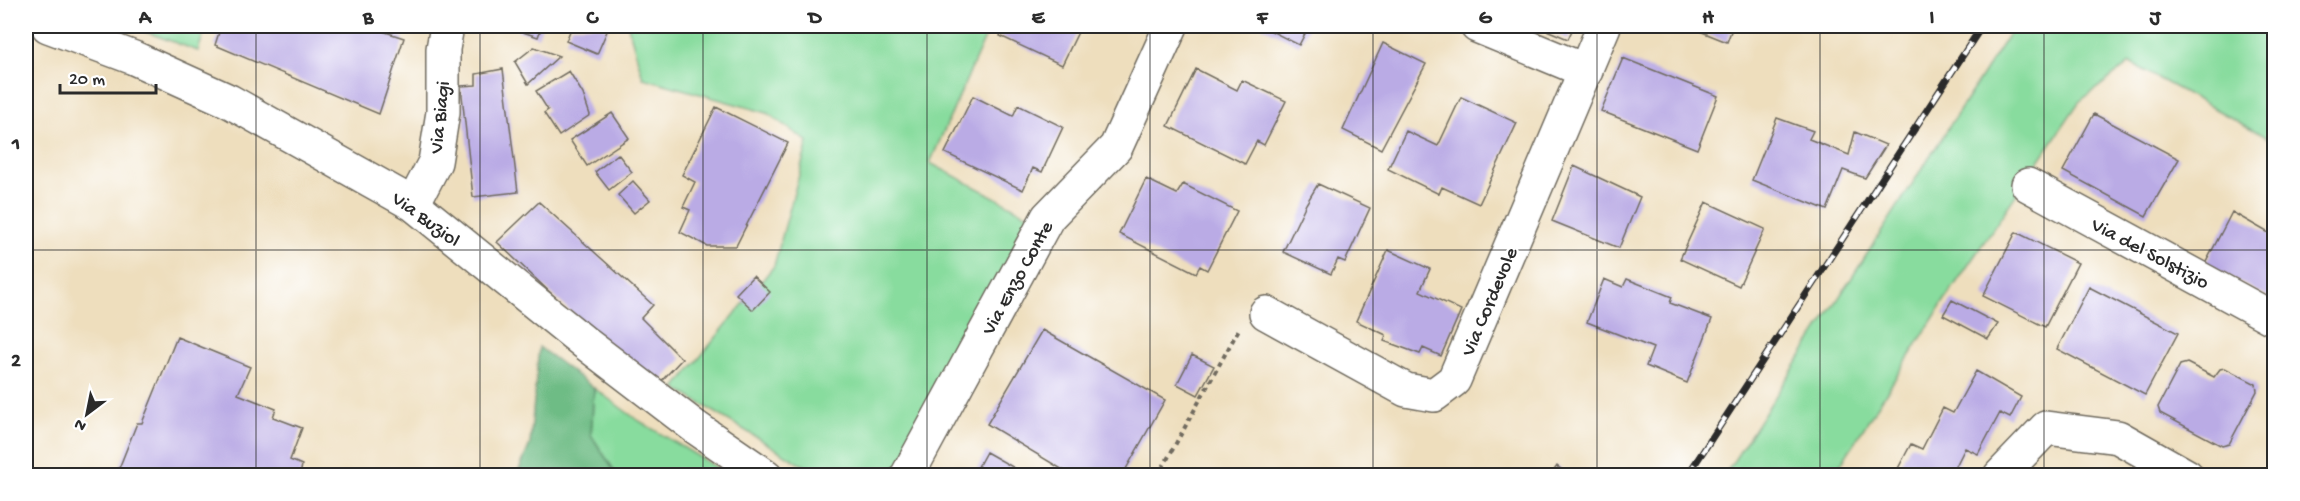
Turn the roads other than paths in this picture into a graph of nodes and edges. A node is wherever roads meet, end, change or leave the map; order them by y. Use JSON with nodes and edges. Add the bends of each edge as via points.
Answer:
{"nodes":[{"id":1,"x":48,"y":26,"type":"edge"},
{"id":2,"x":447,"y":26,"type":"edge"},
{"id":3,"x":1171,"y":26,"type":"edge"},
{"id":4,"x":1477,"y":26,"type":"edge"},
{"id":5,"x":1604,"y":26,"type":"edge"},
{"id":6,"x":1586,"y":71,"type":"junction"},
{"id":7,"x":2028,"y":185,"type":"dead end"},
{"id":8,"x":413,"y":204,"type":"junction"},
{"id":9,"x":1266,"y":313,"type":"road end"},
{"id":10,"x":2274,"y":319,"type":"edge"},
{"id":11,"x":766,"y":476,"type":"edge"},
{"id":12,"x":907,"y":476,"type":"edge"},
{"id":13,"x":2000,"y":476,"type":"edge"},
{"id":14,"x":2187,"y":476,"type":"edge"}],
"edges":[{"from":1,"to":8,"type":"street","name":"Via Buziol","via":[[134,58],[229,102]]},
{"from":2,"to":8,"type":"street","name":"Via Biagi","via":[[435,162]]},
{"from":3,"to":12,"type":"street","name":"Via Enzo Conte","via":[[1116,147],[1048,217]]},
{"from":4,"to":6,"type":"street"},
{"from":5,"to":6,"type":"street","name":"Via Cordevole"},
{"from":6,"to":9,"type":"street","name":"Via Cordevole","via":[[1454,380],[1434,394],[1406,390]]},
{"from":7,"to":10,"type":"street","name":"Via del Solstizio"},
{"from":8,"to":11,"type":"street","name":"Via Buziol","via":[[585,343]]},
{"from":13,"to":14,"type":"street","via":[[2046,428],[2118,437]]}]}
